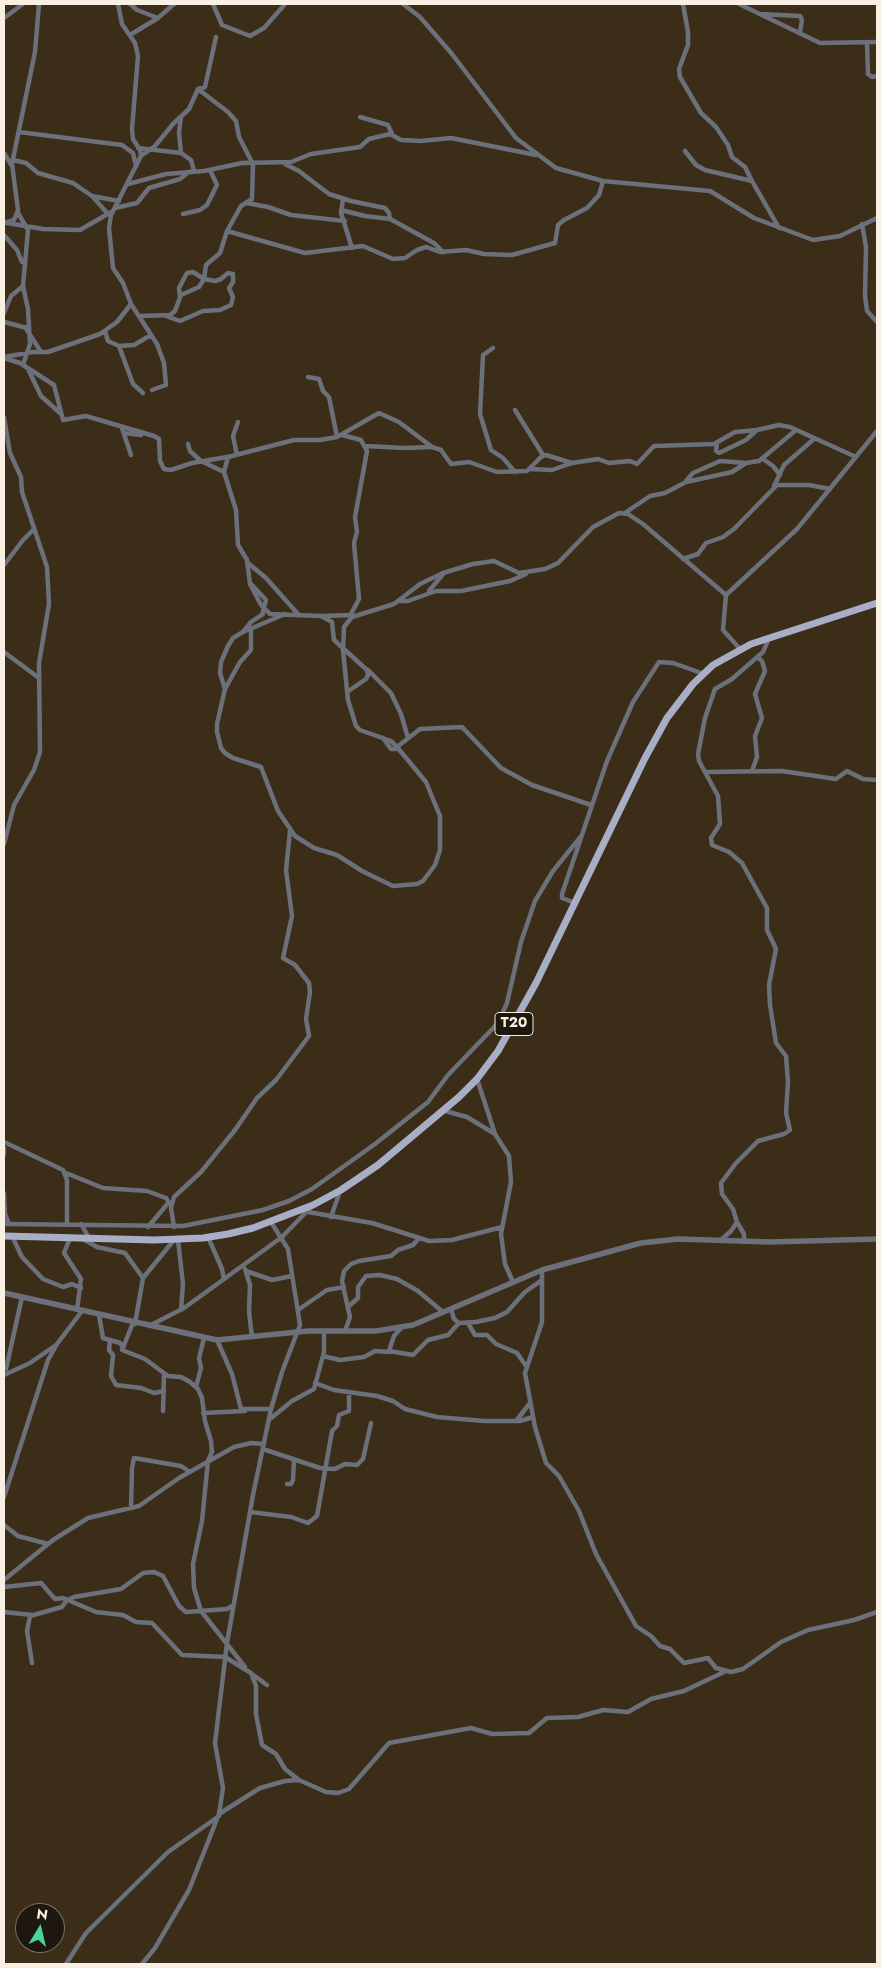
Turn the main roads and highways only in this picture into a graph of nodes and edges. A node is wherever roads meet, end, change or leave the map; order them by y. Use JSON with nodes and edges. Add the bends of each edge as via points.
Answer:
{"nodes":[{"id":1,"x":877,"y":603,"type":"edge"},
{"id":2,"x":4,"y":1236,"type":"edge"}],
"edges":[{"from":1,"to":2,"type":"main road","number":"T20","via":[[740,649],[693,684],[667,718],[645,758],[523,1010],[498,1051],[477,1079],[445,1111],[378,1165],[313,1205],[271,1222],[208,1237],[176,1240]]}]}
